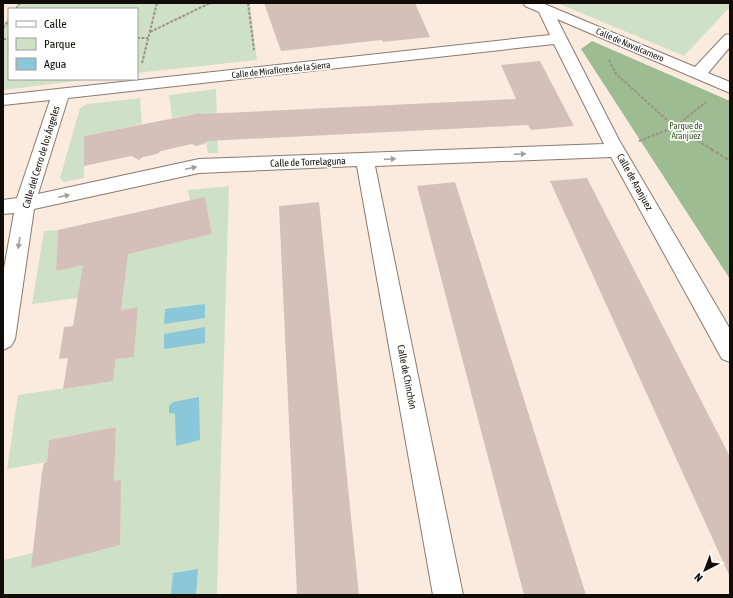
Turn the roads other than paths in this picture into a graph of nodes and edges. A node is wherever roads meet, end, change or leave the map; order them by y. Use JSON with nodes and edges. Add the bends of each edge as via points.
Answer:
{"nodes":[{"id":1,"x":537,"y":6,"type":"edge"},
{"id":2,"x":730,"y":38,"type":"edge"},
{"id":3,"x":558,"y":39,"type":"junction"},
{"id":4,"x":698,"y":74,"type":"junction"},
{"id":5,"x":730,"y":88,"type":"edge"},
{"id":6,"x":61,"y":94,"type":"junction"},
{"id":7,"x":3,"y":100,"type":"edge"},
{"id":8,"x":617,"y":150,"type":"junction"},
{"id":9,"x":365,"y":160,"type":"junction"},
{"id":10,"x":25,"y":204,"type":"junction"},
{"id":11,"x":3,"y":207,"type":"edge"},
{"id":12,"x":3,"y":339,"type":"edge"},
{"id":13,"x":730,"y":351,"type":"edge"},
{"id":14,"x":448,"y":595,"type":"edge"}],
"edges":[{"from":1,"to":3,"type":"street","name":"Calle de Aranjuez"},
{"from":1,"to":4,"type":"street","name":"Calle de Navalcarnero"},
{"from":2,"to":4,"type":"street"},
{"from":3,"to":6,"type":"street","name":"Calle de Miraflores de la Sierra"},
{"from":3,"to":8,"type":"street","name":"Calle de Aranjuez"},
{"from":4,"to":5,"type":"street","name":"Calle de Navalcarnero"},
{"from":6,"to":7,"type":"street","name":"Calle de Miraflores de la Sierra"},
{"from":6,"to":10,"type":"street","name":"Calle del Cerro de los Ángeles"},
{"from":9,"to":8,"type":"street","name":"Calle de Torrelaguna","one_way":true},
{"from":8,"to":13,"type":"street","name":"Calle de Aranjuez"},
{"from":10,"to":9,"type":"street","name":"Calle de Torrelaguna","one_way":true,"via":[[199,166]]},
{"from":9,"to":14,"type":"street","name":"Calle de Chinchón"},
{"from":10,"to":11,"type":"street","name":"Calle de Torrelaguna"},
{"from":10,"to":12,"type":"street","name":"Calle del Cerro de los Ángeles","one_way":true}]}
